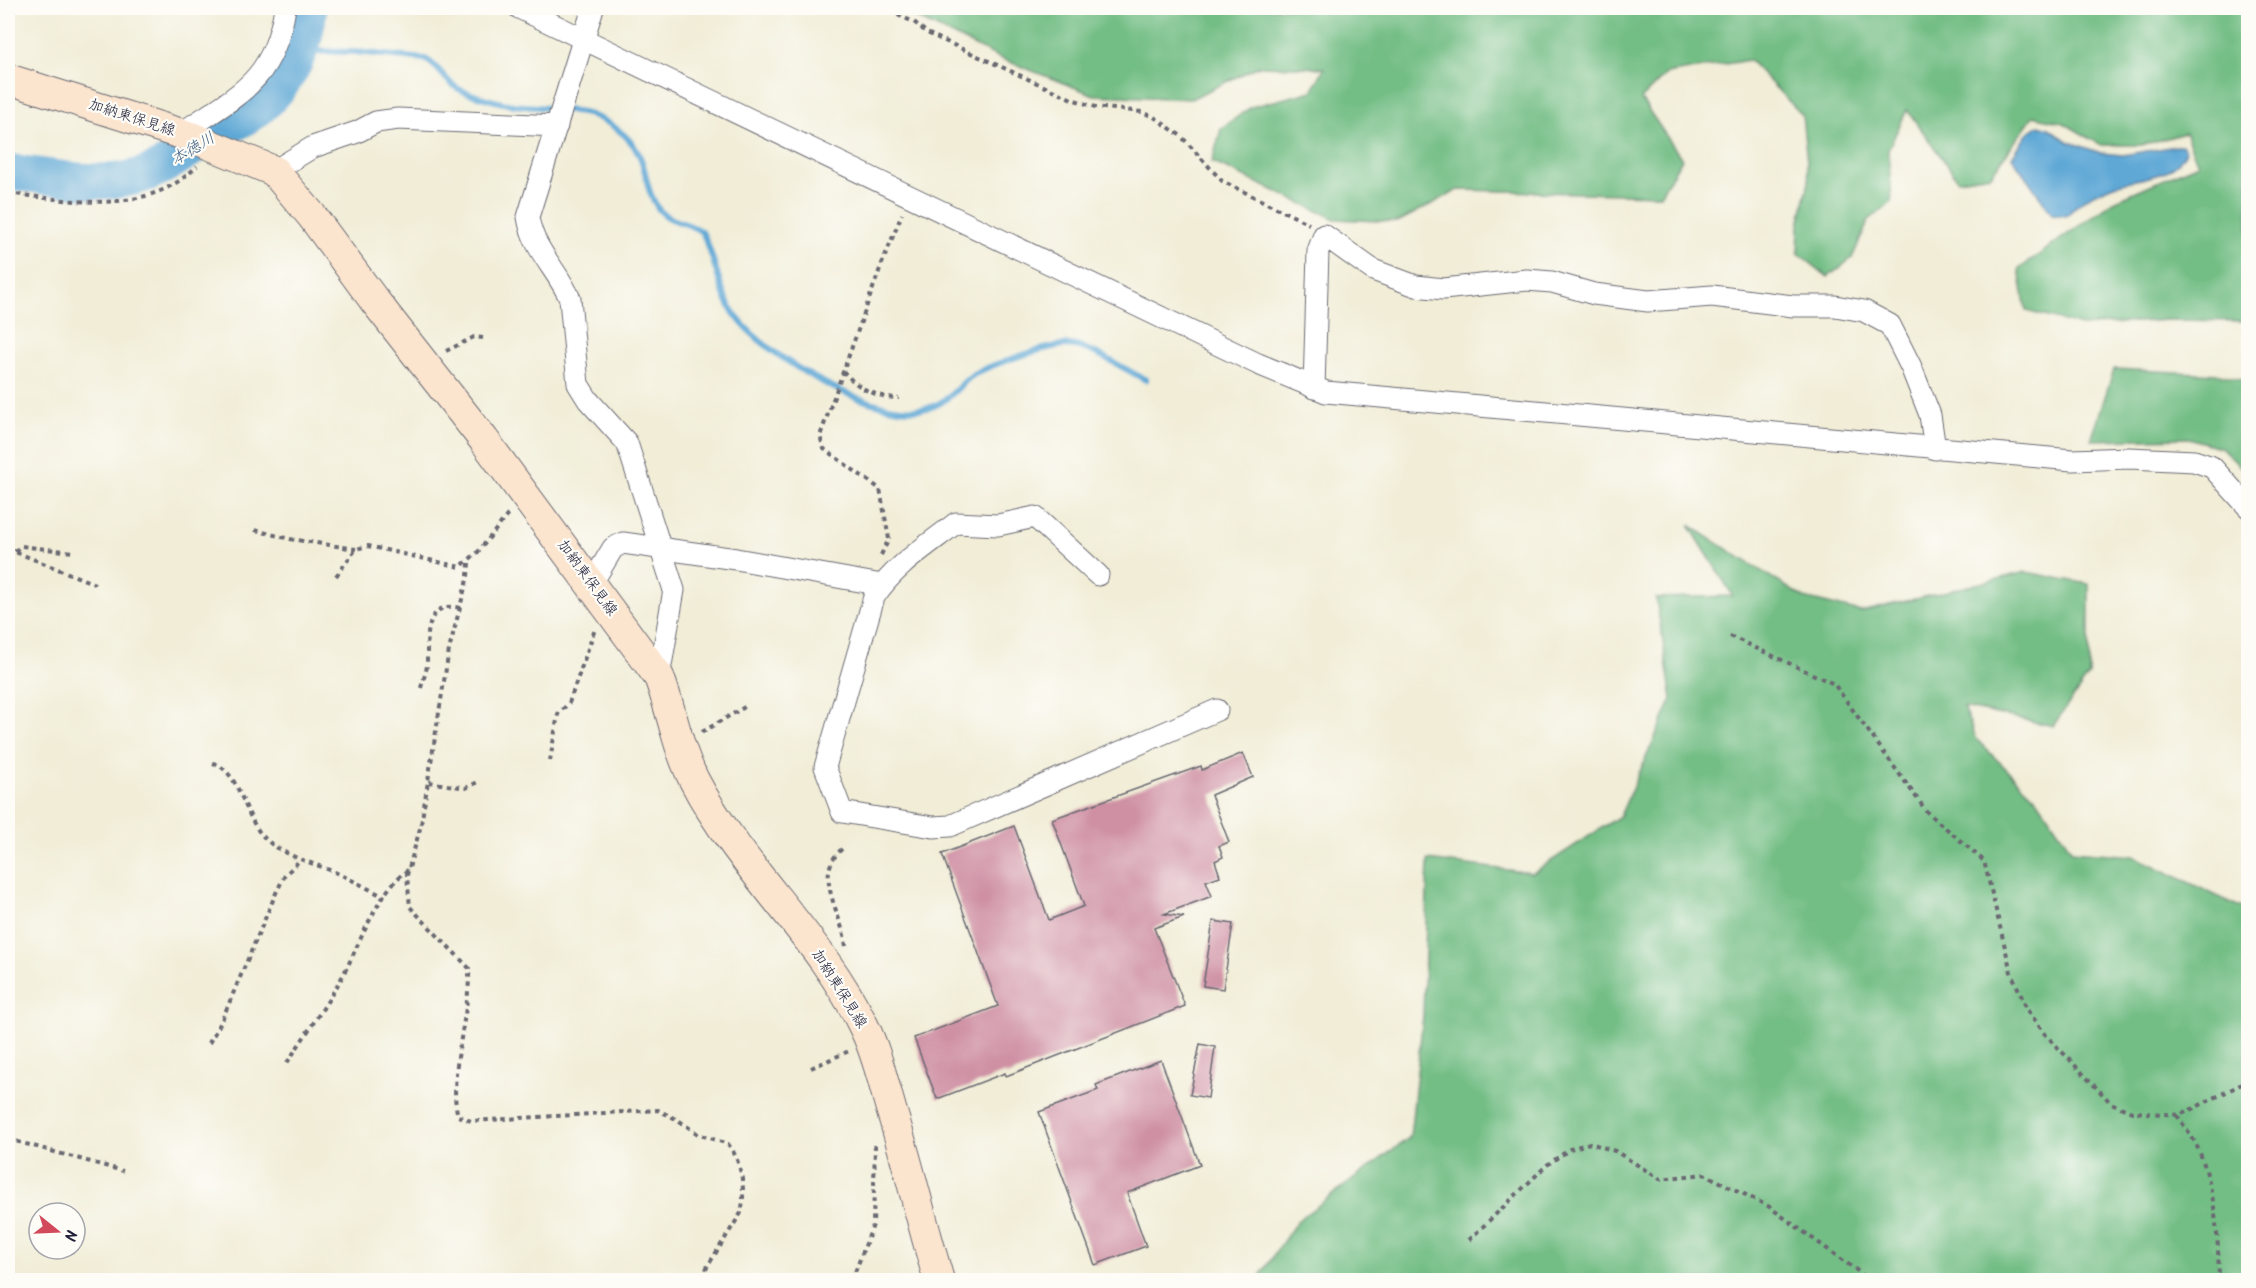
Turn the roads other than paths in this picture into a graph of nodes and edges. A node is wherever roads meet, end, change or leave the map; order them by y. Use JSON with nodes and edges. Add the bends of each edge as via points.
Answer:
{"nodes":[{"id":1,"x":285,"y":8,"type":"edge"},
{"id":2,"x":519,"y":8,"type":"edge"},
{"id":3,"x":593,"y":8,"type":"edge"},
{"id":4,"x":584,"y":40,"type":"junction"},
{"id":5,"x":8,"y":79,"type":"edge"},
{"id":6,"x":557,"y":126,"type":"junction"},
{"id":7,"x":194,"y":139,"type":"junction"},
{"id":8,"x":274,"y":171,"type":"junction"},
{"id":9,"x":1314,"y":388,"type":"junction"},
{"id":10,"x":1935,"y":448,"type":"junction"},
{"id":11,"x":2248,"y":507,"type":"edge"},
{"id":12,"x":663,"y":548,"type":"junction"},
{"id":13,"x":1098,"y":575,"type":"dead end"},
{"id":14,"x":592,"y":583,"type":"junction"},
{"id":15,"x":872,"y":583,"type":"junction"},
{"id":16,"x":659,"y":677,"type":"junction"},
{"id":17,"x":1216,"y":710,"type":"dead end"},
{"id":18,"x":939,"y":1281,"type":"edge"}],
"edges":[{"from":1,"to":7,"type":"street","via":[[276,50],[261,74]]},
{"from":2,"to":4,"type":"street"},
{"from":3,"to":4,"type":"street"},
{"from":4,"to":6,"type":"street"},
{"from":4,"to":9,"type":"street"},
{"from":5,"to":7,"type":"main road","name":"加納東保見線"},
{"from":6,"to":8,"type":"street","via":[[398,119],[376,122],[314,147]]},
{"from":6,"to":12,"type":"street","via":[[528,218],[533,241],[565,285],[570,299],[578,384],[627,443]]},
{"from":7,"to":8,"type":"main road","name":"加納東保見線"},
{"from":8,"to":14,"type":"main road","name":"加納東保見線"},
{"from":9,"to":10,"type":"street"},
{"from":9,"to":10,"type":"street","via":[[1318,251],[1324,235],[1373,270],[1416,286],[1443,289],[1527,280],[1648,301],[1712,296],[1864,311],[1890,326],[1930,415]]},
{"from":10,"to":11,"type":"street","via":[[2072,460],[2194,461],[2212,467]]},
{"from":12,"to":14,"type":"street","via":[[623,543],[613,548]]},
{"from":12,"to":15,"type":"street"},
{"from":12,"to":16,"type":"street","via":[[674,590]]},
{"from":13,"to":15,"type":"street","via":[[1035,517],[998,525],[956,523]]},
{"from":14,"to":16,"type":"main road","name":"加納東保見線"},
{"from":15,"to":17,"type":"street","via":[[874,597],[825,767],[843,812],[933,827],[950,826]]},
{"from":16,"to":18,"type":"main road","name":"加納東保見線","via":[[694,780],[831,972],[864,1027],[892,1111]]}]}
